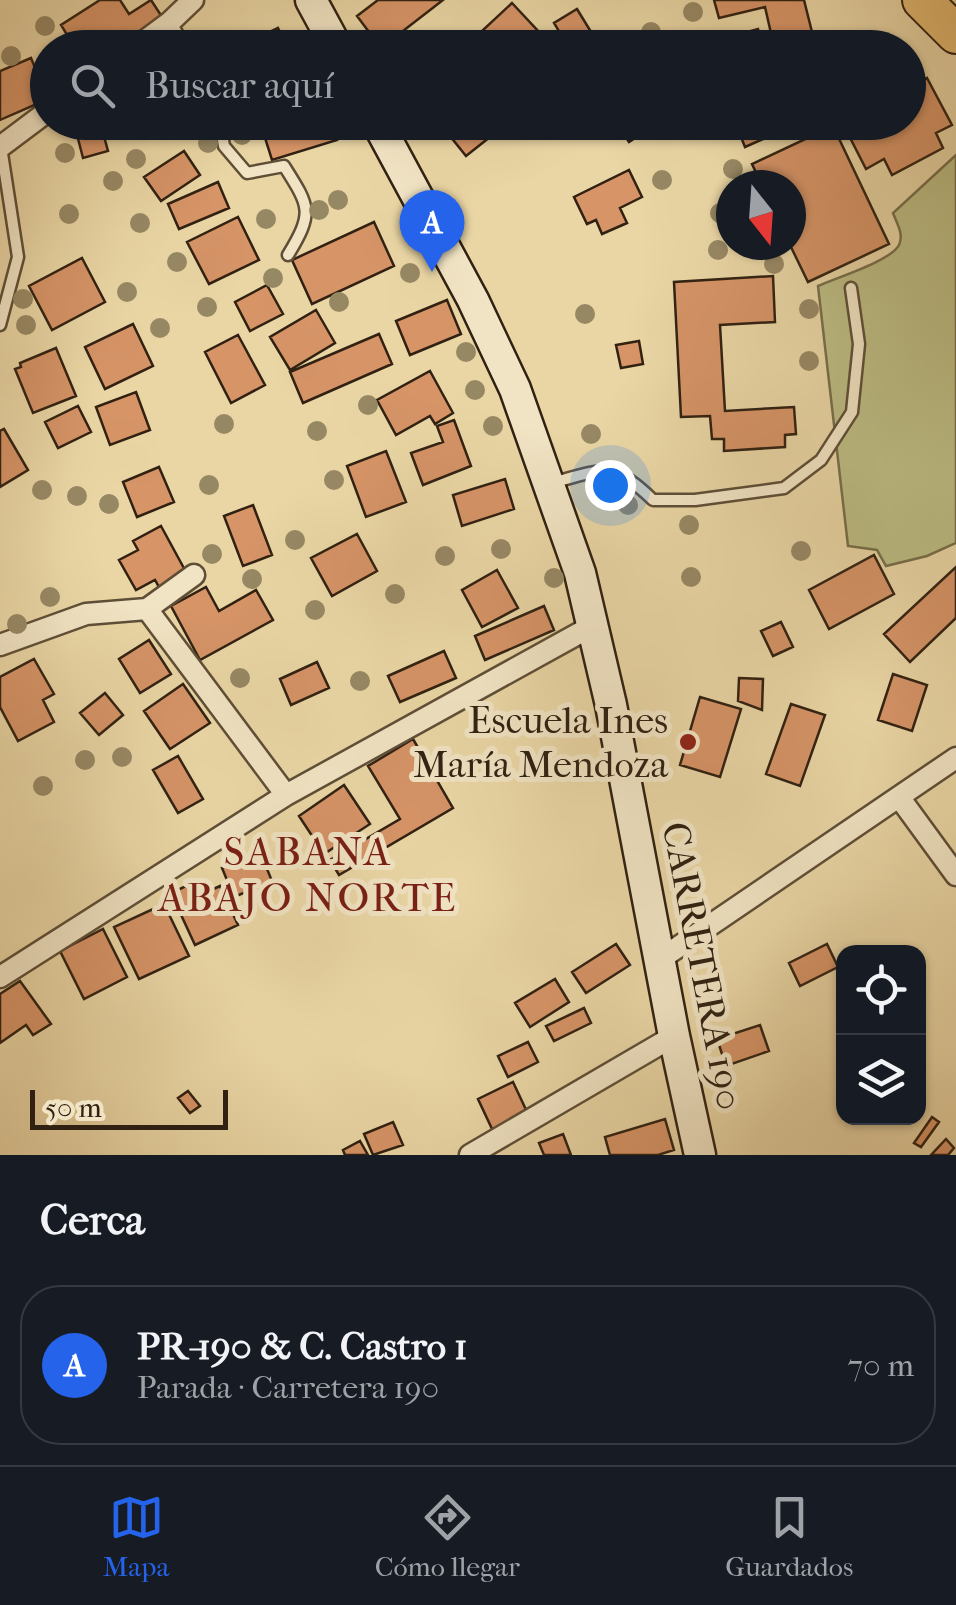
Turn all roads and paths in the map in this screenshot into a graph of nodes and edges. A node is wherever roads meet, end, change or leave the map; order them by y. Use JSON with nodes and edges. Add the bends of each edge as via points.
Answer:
{"nodes":[{"id":1,"x":193,"y":0,"type":"edge"},
{"id":2,"x":311,"y":0,"type":"edge"},
{"id":3,"x":922,"y":0,"type":"edge"},
{"id":4,"x":170,"y":22,"type":"junction"},
{"id":5,"x":159,"y":30,"type":"edge"},
{"id":6,"x":175,"y":30,"type":"edge"},
{"id":7,"x":327,"y":30,"type":"edge"},
{"id":8,"x":956,"y":34,"type":"edge"},
{"id":9,"x":30,"y":125,"type":"edge"},
{"id":10,"x":223,"y":140,"type":"edge"},
{"id":11,"x":387,"y":140,"type":"edge"},
{"id":12,"x":1,"y":147,"type":"edge"},
{"id":13,"x":288,"y":255,"type":"dead end"},
{"id":14,"x":851,"y":288,"type":"dead end"},
{"id":15,"x":0,"y":325,"type":"edge"},
{"id":16,"x":550,"y":484,"type":"junction"},
{"id":17,"x":194,"y":574,"type":"dead end"},
{"id":18,"x":147,"y":610,"type":"junction"},
{"id":19,"x":594,"y":625,"type":"junction"},
{"id":20,"x":0,"y":645,"type":"edge"},
{"id":21,"x":956,"y":758,"type":"edge"},
{"id":22,"x":286,"y":795,"type":"junction"},
{"id":23,"x":899,"y":798,"type":"junction"},
{"id":24,"x":956,"y":875,"type":"edge"},
{"id":25,"x":659,"y":960,"type":"junction"},
{"id":26,"x":0,"y":976,"type":"edge"},
{"id":27,"x":674,"y":1036,"type":"junction"},
{"id":28,"x":470,"y":1155,"type":"edge"},
{"id":29,"x":700,"y":1155,"type":"edge"}],
"edges":[{"from":1,"to":4,"type":"street"},
{"from":2,"to":7,"type":"street"},
{"from":3,"to":8,"type":"highway"},
{"from":4,"to":5,"type":"street"},
{"from":4,"to":6,"type":"lane"},
{"from":9,"to":12,"type":"street"},
{"from":10,"to":13,"type":"lane","via":[[247,173],[284,166],[305,200],[306,226]]},
{"from":11,"to":16,"type":"street","name":"CARRETERA 190","via":[[473,300]]},
{"from":12,"to":15,"type":"lane","via":[[18,258]]},
{"from":14,"to":16,"type":"lane","via":[[859,344],[852,412],[821,460],[784,488],[654,500],[630,478],[598,470]]},
{"from":16,"to":19,"type":"street","name":"CARRETERA 190"},
{"from":17,"to":18,"type":"street"},
{"from":18,"to":20,"type":"street","via":[[86,614]]},
{"from":18,"to":22,"type":"street"},
{"from":19,"to":22,"type":"street"},
{"from":19,"to":25,"type":"street","name":"CARRETERA 190"},
{"from":21,"to":23,"type":"street"},
{"from":22,"to":26,"type":"street"},
{"from":23,"to":24,"type":"street"},
{"from":23,"to":25,"type":"street"},
{"from":25,"to":27,"type":"street","name":"CARRETERA 190"},
{"from":27,"to":28,"type":"street"},
{"from":27,"to":29,"type":"street","name":"CARRETERA 190"}]}
